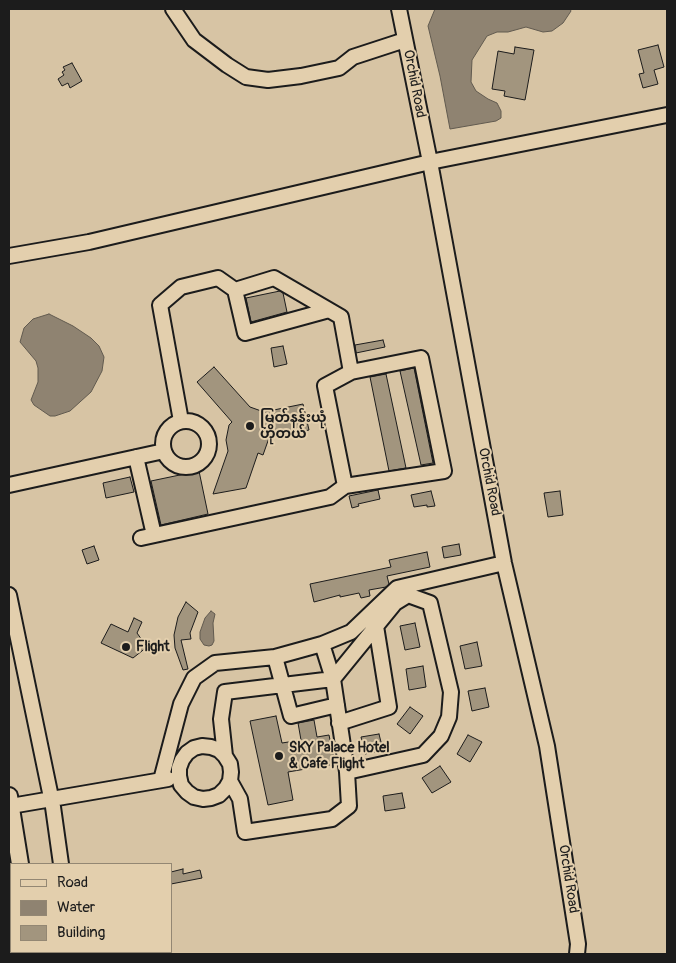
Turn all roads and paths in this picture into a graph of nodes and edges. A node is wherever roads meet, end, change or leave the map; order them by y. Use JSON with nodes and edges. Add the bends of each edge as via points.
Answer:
{"nodes":[{"id":1,"x":173,"y":9,"type":"edge"},
{"id":2,"x":399,"y":9,"type":"edge"},
{"id":3,"x":405,"y":40,"type":"junction"},
{"id":4,"x":667,"y":115,"type":"edge"},
{"id":5,"x":430,"y":162,"type":"junction"},
{"id":6,"x":9,"y":256,"type":"edge"},
{"id":7,"x":235,"y":290,"type":"junction"},
{"id":8,"x":329,"y":310,"type":"junction"},
{"id":9,"x":351,"y":372,"type":"junction"},
{"id":10,"x":181,"y":421,"type":"junction"},
{"id":11,"x":164,"y":451,"type":"junction"},
{"id":12,"x":136,"y":457,"type":"junction"},
{"id":13,"x":9,"y":485,"type":"edge"},
{"id":14,"x":345,"y":486,"type":"junction"},
{"id":15,"x":504,"y":564,"type":"junction"},
{"id":16,"x":9,"y":595,"type":"edge"},
{"id":17,"x":376,"y":626,"type":"junction"},
{"id":18,"x":322,"y":644,"type":"junction"},
{"id":19,"x":275,"y":657,"type":"junction"},
{"id":20,"x":333,"y":679,"type":"junction"},
{"id":21,"x":282,"y":685,"type":"junction"},
{"id":22,"x":337,"y":705,"type":"junction"},
{"id":23,"x":340,"y":723,"type":"junction"},
{"id":24,"x":225,"y":756,"type":"junction"},
{"id":25,"x":347,"y":772,"type":"junction"},
{"id":26,"x":179,"y":776,"type":"junction"},
{"id":27,"x":160,"y":780,"type":"junction"},
{"id":28,"x":230,"y":781,"type":"junction"},
{"id":29,"x":52,"y":800,"type":"junction"},
{"id":30,"x":10,"y":803,"type":"edge"},
{"id":31,"x":20,"y":863,"type":"edge"},
{"id":32,"x":61,"y":863,"type":"edge"},
{"id":33,"x":576,"y":954,"type":"edge"}],
"edges":[{"from":1,"to":3,"type":"street","via":[[194,40],[227,65],[246,77],[268,80],[339,68],[353,57]]},
{"from":2,"to":3,"type":"street","name":"Orchid Road"},
{"from":3,"to":5,"type":"street","name":"Orchid Road"},
{"from":4,"to":5,"type":"street"},
{"from":5,"to":6,"type":"street","via":[[89,242]]},
{"from":5,"to":15,"type":"street","name":"Orchid Road"},
{"from":7,"to":8,"type":"street","via":[[274,278]]},
{"from":7,"to":8,"type":"street","via":[[245,333]]},
{"from":7,"to":10,"type":"street","via":[[218,278],[181,287],[160,305]]},
{"from":8,"to":9,"type":"street","via":[[341,317]]},
{"from":9,"to":14,"type":"street","via":[[325,386]]},
{"from":9,"to":14,"type":"street","via":[[421,358],[444,471]]},
{"from":10,"to":11,"type":"street","via":[[164,436]]},
{"from":10,"to":11,"type":"street","via":[[196,422],[207,433],[209,448],[206,455],[195,466],[180,466],[167,458]]},
{"from":11,"to":12,"type":"street"},
{"from":12,"to":13,"type":"street"},
{"from":12,"to":14,"type":"street","via":[[148,537],[330,497]]},
{"from":15,"to":18,"type":"street","via":[[397,588],[351,632]]},
{"from":15,"to":33,"type":"street","name":"Orchid Road","via":[[547,746],[578,944]]},
{"from":16,"to":29,"type":"street"},
{"from":17,"to":20,"type":"street"},
{"from":17,"to":23,"type":"street","via":[[389,707]]},
{"from":17,"to":25,"type":"street","via":[[395,603],[408,595],[430,603],[451,692],[449,717],[441,736],[422,754]]},
{"from":18,"to":19,"type":"street"},
{"from":18,"to":20,"type":"street"},
{"from":19,"to":21,"type":"street"},
{"from":19,"to":27,"type":"street","via":[[215,663],[194,678],[181,704]]},
{"from":20,"to":21,"type":"street"},
{"from":20,"to":22,"type":"street"},
{"from":21,"to":22,"type":"street","via":[[291,716]]},
{"from":21,"to":24,"type":"street","via":[[225,692],[220,719]]},
{"from":22,"to":23,"type":"street"},
{"from":23,"to":25,"type":"street"},
{"from":24,"to":26,"type":"street","via":[[211,747],[194,748],[182,760]]},
{"from":24,"to":28,"type":"street","via":[[230,764]]},
{"from":25,"to":28,"type":"street","via":[[349,806],[332,819],[245,832],[240,799]]},
{"from":26,"to":27,"type":"street"},
{"from":26,"to":28,"type":"street","via":[[187,792],[203,799],[220,794]]},
{"from":27,"to":29,"type":"street"},
{"from":29,"to":30,"type":"street"},
{"from":29,"to":32,"type":"street"},
{"from":30,"to":31,"type":"main road"}]}
